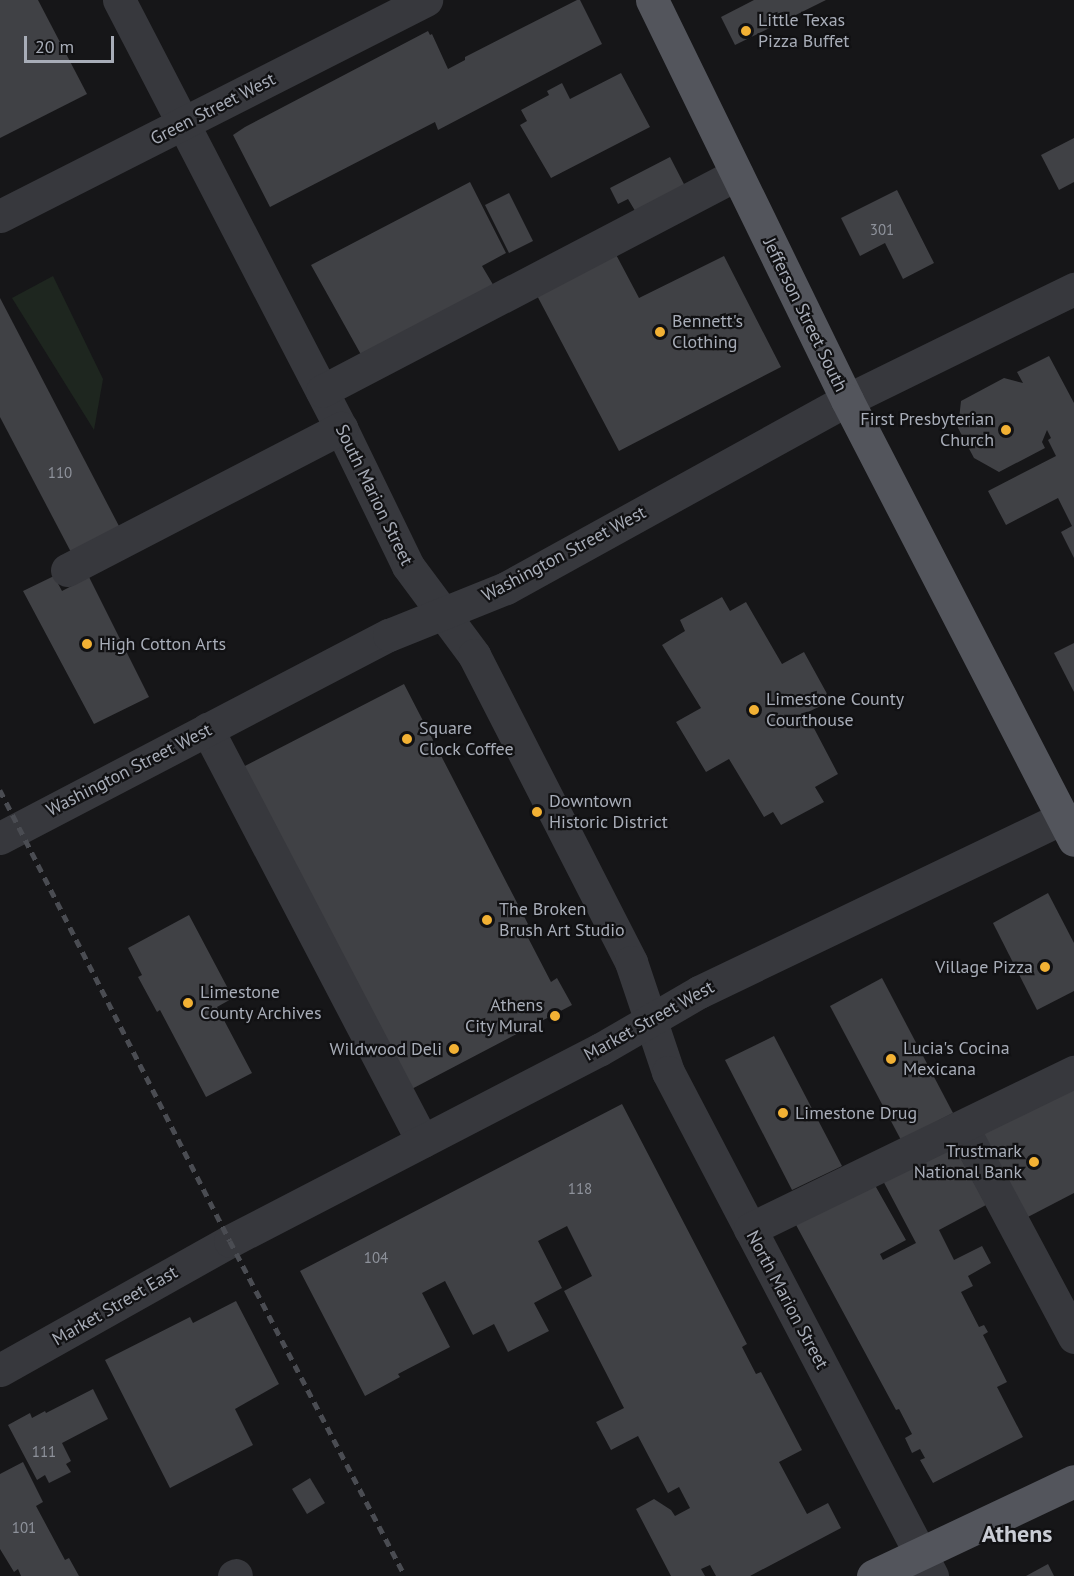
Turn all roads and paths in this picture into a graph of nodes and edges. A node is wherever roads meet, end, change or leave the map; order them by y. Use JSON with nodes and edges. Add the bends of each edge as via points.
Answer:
{"nodes":[{"id":1,"x":118,"y":0,"type":"edge"},
{"id":2,"x":426,"y":0,"type":"edge"},
{"id":3,"x":652,"y":0,"type":"edge"},
{"id":4,"x":369,"y":13,"type":"edge"},
{"id":5,"x":184,"y":125,"type":"junction"},
{"id":6,"x":737,"y":174,"type":"junction"},
{"id":7,"x":0,"y":216,"type":"edge"},
{"id":8,"x":1074,"y":289,"type":"edge"},
{"id":9,"x":322,"y":391,"type":"junction"},
{"id":10,"x":847,"y":400,"type":"junction"},
{"id":11,"x":341,"y":428,"type":"junction"},
{"id":12,"x":67,"y":570,"type":"dead end"},
{"id":13,"x":443,"y":613,"type":"junction"},
{"id":14,"x":207,"y":729,"type":"junction"},
{"id":15,"x":1070,"y":824,"type":"edge"},
{"id":16,"x":9,"y":832,"type":"edge"},
{"id":17,"x":649,"y":1021,"type":"junction"},
{"id":18,"x":1074,"y":1072,"type":"edge"},
{"id":19,"x":962,"y":1127,"type":"junction"},
{"id":20,"x":422,"y":1141,"type":"junction"},
{"id":21,"x":750,"y":1229,"type":"junction"},
{"id":22,"x":230,"y":1241,"type":"joint"},
{"id":23,"x":1074,"y":1337,"type":"edge"},
{"id":24,"x":0,"y":1370,"type":"edge"},
{"id":25,"x":1074,"y":1481,"type":"edge"},
{"id":26,"x":926,"y":1564,"type":"edge"},
{"id":27,"x":873,"y":1576,"type":"edge"}],
"edges":[{"from":1,"to":5,"type":"street","name":"South Marion Street"},
{"from":2,"to":4,"type":"street","name":"Green Street West"},
{"from":3,"to":6,"type":"main road","name":"Jefferson Street South"},
{"from":4,"to":5,"type":"street","name":"Green Street West"},
{"from":5,"to":7,"type":"street","name":"Green Street West"},
{"from":5,"to":9,"type":"street","name":"South Marion Street"},
{"from":6,"to":9,"type":"street"},
{"from":6,"to":10,"type":"main road","name":"Jefferson Street South"},
{"from":8,"to":10,"type":"street","name":"Washington Street West"},
{"from":9,"to":11,"type":"street","name":"South Marion Street"},
{"from":10,"to":13,"type":"street","name":"Washington Street West","via":[[506,588]]},
{"from":10,"to":15,"type":"main road","name":"Jefferson Street South"},
{"from":11,"to":12,"type":"street"},
{"from":11,"to":13,"type":"street","name":"South Marion Street","via":[[408,566]]},
{"from":13,"to":14,"type":"street","name":"Washington Street West","via":[[389,635]]},
{"from":13,"to":17,"type":"street","name":"South Marion Street","via":[[474,655],[631,962]]},
{"from":14,"to":16,"type":"street","name":"Washington Street West"},
{"from":14,"to":20,"type":"street"},
{"from":15,"to":17,"type":"street","name":"Market Street West","via":[[699,992]]},
{"from":17,"to":20,"type":"street","name":"Market Street West"},
{"from":17,"to":21,"type":"street","name":"North Marion Street","via":[[668,1072]]},
{"from":18,"to":19,"type":"street"},
{"from":19,"to":21,"type":"street"},
{"from":19,"to":23,"type":"street"},
{"from":20,"to":22,"type":"street","name":"Market Street West"},
{"from":21,"to":26,"type":"street","name":"North Marion Street"},
{"from":22,"to":24,"type":"street","name":"Market Street East"},
{"from":25,"to":26,"type":"main road"},
{"from":26,"to":27,"type":"main road"}]}
